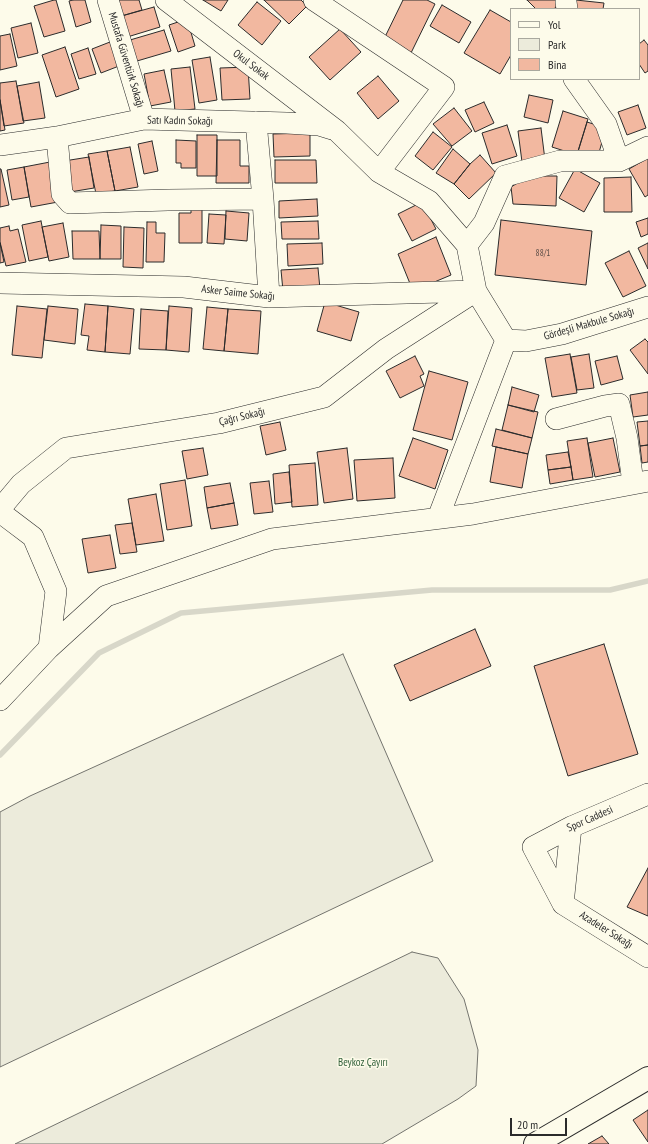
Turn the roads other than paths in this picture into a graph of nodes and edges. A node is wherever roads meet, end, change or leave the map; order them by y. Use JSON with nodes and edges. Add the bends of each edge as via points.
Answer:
{"nodes":[{"id":1,"x":108,"y":0,"type":"edge"},
{"id":2,"x":166,"y":0,"type":"edge"},
{"id":3,"x":314,"y":0,"type":"edge"},
{"id":4,"x":575,"y":80,"type":"edge"},
{"id":5,"x":144,"y":119,"type":"junction"},
{"id":6,"x":256,"y":122,"type":"junction"},
{"id":7,"x":337,"y":131,"type":"junction"},
{"id":8,"x":57,"y":137,"type":"junction"},
{"id":9,"x":0,"y":145,"type":"edge"},
{"id":10,"x":648,"y":147,"type":"edge"},
{"id":11,"x":619,"y":161,"type":"junction"},
{"id":12,"x":379,"y":172,"type":"junction"},
{"id":13,"x":263,"y":199,"type":"junction"},
{"id":14,"x":468,"y":245,"type":"junction"},
{"id":15,"x":0,"y":283,"type":"edge"},
{"id":16,"x":476,"y":291,"type":"junction"},
{"id":17,"x":268,"y":297,"type":"junction"},
{"id":18,"x":648,"y":307,"type":"edge"},
{"id":19,"x":506,"y":340,"type":"junction"},
{"id":20,"x":556,"y":419,"type":"dead end"},
{"id":21,"x":641,"y":482,"type":"edge"},
{"id":22,"x":0,"y":508,"type":"edge"},
{"id":23,"x":0,"y":512,"type":"edge"},
{"id":24,"x":438,"y":518,"type":"junction"},
{"id":25,"x":49,"y":648,"type":"junction"},
{"id":26,"x":0,"y":700,"type":"edge"},
{"id":27,"x":648,"y":794,"type":"edge"},
{"id":28,"x":571,"y":827,"type":"junction"},
{"id":29,"x":563,"y":904,"type":"junction"},
{"id":30,"x":648,"y":957,"type":"edge"},
{"id":31,"x":648,"y":1078,"type":"edge"},
{"id":32,"x":535,"y":1144,"type":"edge"}],
"edges":[{"from":1,"to":5,"type":"street","name":"Mustafa Güventürk Sokağı"},
{"from":2,"to":7,"type":"street","name":"Okul Sokak"},
{"from":3,"to":12,"type":"street","via":[[444,87]]},
{"from":4,"to":11,"type":"street","via":[[606,124]]},
{"from":5,"to":6,"type":"street","name":"Satı Kadın Sokağı"},
{"from":5,"to":8,"type":"street","name":"Satı Kadın Sokağı"},
{"from":6,"to":7,"type":"street","name":"Satı Kadın Sokağı","via":[[319,125]]},
{"from":6,"to":13,"type":"street"},
{"from":7,"to":12,"type":"street","name":"Okul Sokak"},
{"from":8,"to":9,"type":"street","name":"Satı Kadın Sokağı"},
{"from":8,"to":13,"type":"street","via":[[62,194],[70,203]]},
{"from":10,"to":11,"type":"street"},
{"from":11,"to":14,"type":"street","via":[[560,161],[505,176],[484,223]]},
{"from":12,"to":14,"type":"street","name":"Okul Sokak","via":[[429,201]]},
{"from":13,"to":17,"type":"street"},
{"from":14,"to":16,"type":"street"},
{"from":15,"to":17,"type":"street","name":"Asker Saime Sokağı","via":[[184,287]]},
{"from":16,"to":17,"type":"street","name":"Asker Saime Sokağı"},
{"from":16,"to":19,"type":"street"},
{"from":16,"to":22,"type":"street","name":"Çağrı Sokağı","via":[[386,349],[324,397],[219,423],[66,448],[21,484]]},
{"from":18,"to":19,"type":"street","name":"Gördeşli Makbule Sokağı","via":[[562,334],[526,340]]},
{"from":19,"to":24,"type":"street"},
{"from":20,"to":21,"type":"street","via":[[619,404]]},
{"from":21,"to":24,"type":"street","via":[[473,514]]},
{"from":23,"to":25,"type":"street","via":[[33,537],[56,591]]},
{"from":24,"to":25,"type":"street","via":[[272,539],[106,596]]},
{"from":25,"to":26,"type":"street"},
{"from":27,"to":28,"type":"street","name":"Spor Caddesi"},
{"from":28,"to":29,"type":"street"},
{"from":28,"to":29,"type":"street","name":"Spor Caddesi","via":[[533,847]]},
{"from":29,"to":30,"type":"street","name":"Azadeler Sokağı"},
{"from":31,"to":32,"type":"main road"}]}
